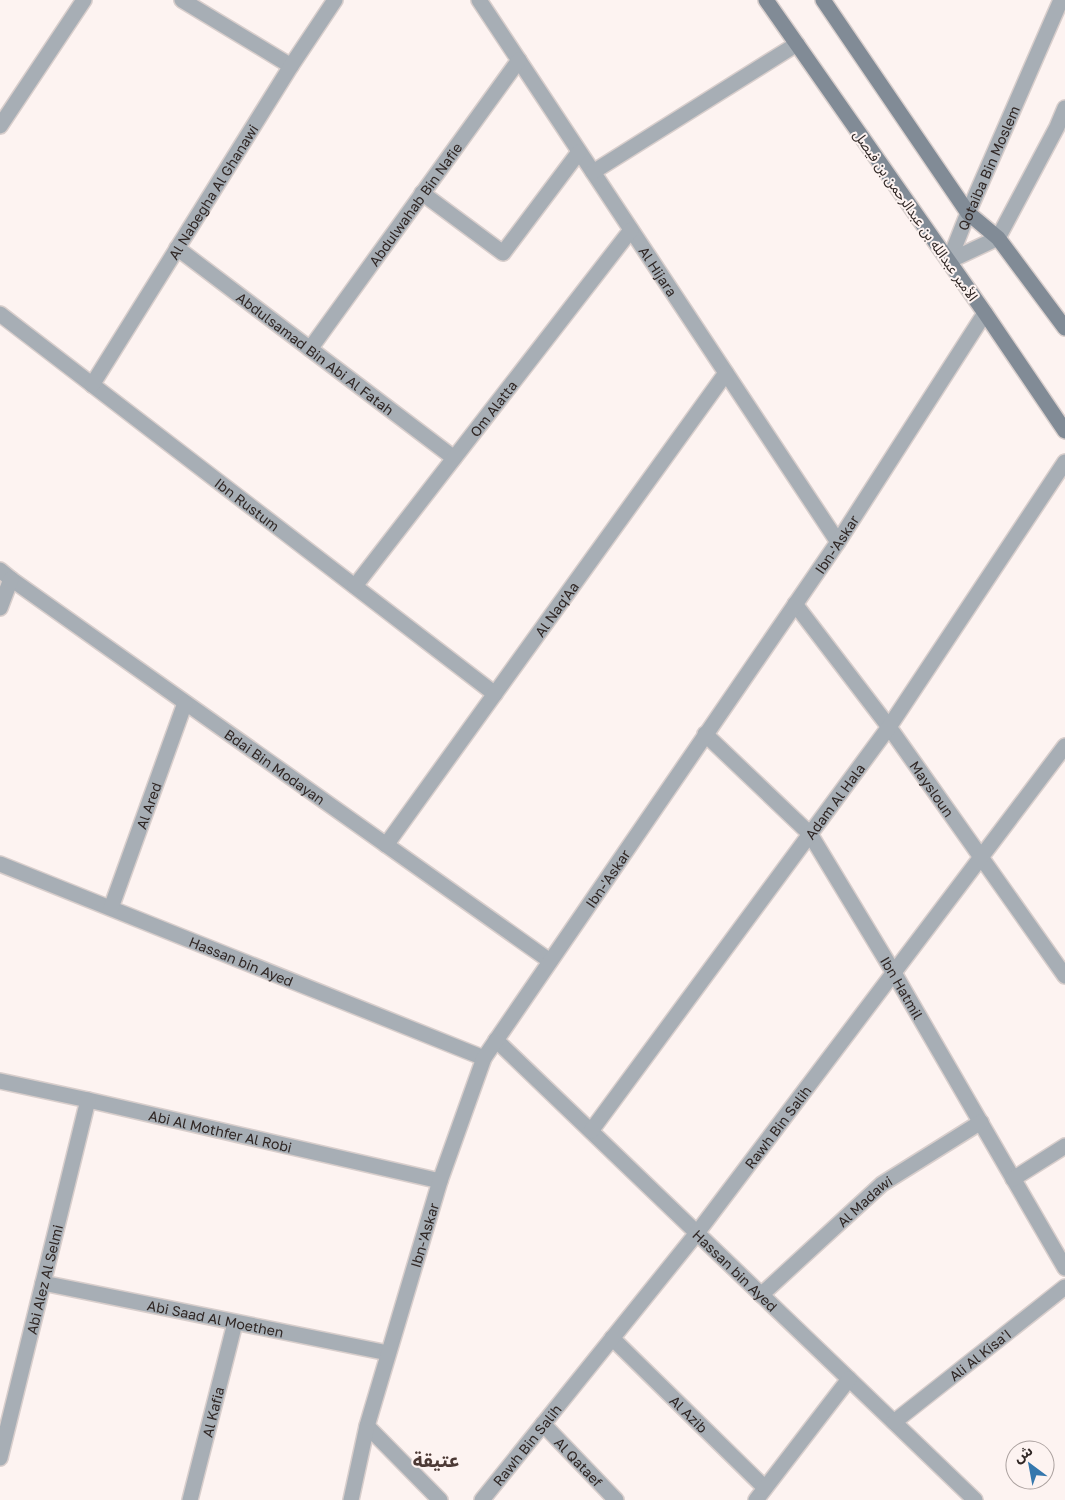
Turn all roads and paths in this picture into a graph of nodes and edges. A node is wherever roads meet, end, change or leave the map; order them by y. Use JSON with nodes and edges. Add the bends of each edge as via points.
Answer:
{"nodes":[{"id":1,"x":84,"y":0,"type":"edge"},
{"id":2,"x":182,"y":0,"type":"edge"},
{"id":3,"x":335,"y":0,"type":"edge"},
{"id":4,"x":478,"y":0,"type":"edge"},
{"id":5,"x":766,"y":0,"type":"edge"},
{"id":6,"x":823,"y":0,"type":"edge"},
{"id":7,"x":1061,"y":0,"type":"edge"},
{"id":8,"x":797,"y":44,"type":"junction"},
{"id":9,"x":519,"y":60,"type":"junction"},
{"id":10,"x":291,"y":66,"type":"junction"},
{"id":11,"x":1065,"y":108,"type":"edge"},
{"id":12,"x":0,"y":126,"type":"edge"},
{"id":13,"x":1061,"y":130,"type":"edge"},
{"id":14,"x":579,"y":152,"type":"junction"},
{"id":15,"x":593,"y":172,"type":"junction"},
{"id":16,"x":422,"y":193,"type":"junction"},
{"id":17,"x":968,"y":213,"type":"junction"},
{"id":18,"x":631,"y":230,"type":"junction"},
{"id":19,"x":998,"y":238,"type":"junction"},
{"id":20,"x":177,"y":248,"type":"junction"},
{"id":21,"x":949,"y":261,"type":"junction"},
{"id":22,"x":985,"y":313,"type":"junction"},
{"id":23,"x":0,"y":314,"type":"edge"},
{"id":24,"x":1065,"y":328,"type":"edge"},
{"id":25,"x":310,"y":348,"type":"junction"},
{"id":26,"x":726,"y":373,"type":"junction"},
{"id":27,"x":92,"y":385,"type":"junction"},
{"id":28,"x":1065,"y":431,"type":"edge"},
{"id":29,"x":454,"y":458,"type":"junction"},
{"id":30,"x":1065,"y":462,"type":"edge"},
{"id":31,"x":838,"y":542,"type":"junction"},
{"id":32,"x":5,"y":575,"type":"edge"},
{"id":33,"x":355,"y":586,"type":"junction"},
{"id":34,"x":795,"y":604,"type":"junction"},
{"id":35,"x":0,"y":608,"type":"edge"},
{"id":36,"x":495,"y":694,"type":"junction"},
{"id":37,"x":185,"y":703,"type":"junction"},
{"id":38,"x":889,"y":727,"type":"junction"},
{"id":39,"x":705,"y":734,"type":"junction"},
{"id":40,"x":1065,"y":746,"type":"edge"},
{"id":41,"x":810,"y":834,"type":"junction"},
{"id":42,"x":386,"y":845,"type":"junction"},
{"id":43,"x":982,"y":857,"type":"junction"},
{"id":44,"x":0,"y":864,"type":"edge"},
{"id":45,"x":111,"y":908,"type":"junction"},
{"id":46,"x":550,"y":961,"type":"junction"},
{"id":47,"x":894,"y":973,"type":"junction"},
{"id":48,"x":1065,"y":976,"type":"edge"},
{"id":49,"x":496,"y":1040,"type":"junction"},
{"id":50,"x":484,"y":1058,"type":"junction"},
{"id":51,"x":0,"y":1081,"type":"edge"},
{"id":52,"x":88,"y":1100,"type":"junction"},
{"id":53,"x":981,"y":1122,"type":"junction"},
{"id":54,"x":591,"y":1131,"type":"junction"},
{"id":55,"x":1065,"y":1146,"type":"edge"},
{"id":56,"x":1013,"y":1179,"type":"junction"},
{"id":57,"x":440,"y":1181,"type":"junction"},
{"id":58,"x":697,"y":1233,"type":"junction"},
{"id":59,"x":1065,"y":1268,"type":"edge"},
{"id":60,"x":43,"y":1283,"type":"junction"},
{"id":61,"x":1065,"y":1287,"type":"edge"},
{"id":62,"x":761,"y":1294,"type":"junction"},
{"id":63,"x":235,"y":1322,"type":"junction"},
{"id":64,"x":612,"y":1338,"type":"junction"},
{"id":65,"x":388,"y":1354,"type":"junction"},
{"id":66,"x":849,"y":1379,"type":"junction"},
{"id":67,"x":894,"y":1422,"type":"junction"},
{"id":68,"x":543,"y":1424,"type":"junction"},
{"id":69,"x":367,"y":1426,"type":"junction"},
{"id":70,"x":0,"y":1458,"type":"edge"},
{"id":71,"x":761,"y":1494,"type":"edge"},
{"id":72,"x":190,"y":1500,"type":"edge"},
{"id":73,"x":351,"y":1500,"type":"edge"},
{"id":74,"x":440,"y":1500,"type":"edge"},
{"id":75,"x":482,"y":1500,"type":"edge"},
{"id":76,"x":616,"y":1500,"type":"edge"},
{"id":77,"x":975,"y":1500,"type":"edge"}],
"edges":[{"from":1,"to":12,"type":"street"},
{"from":2,"to":10,"type":"street"},
{"from":3,"to":10,"type":"street","name":"Al Nabegha Al Ghanawi"},
{"from":4,"to":9,"type":"street","name":"Al Hijara"},
{"from":5,"to":8,"type":"main road","name":"الأمير عبدالله بن عبدالرحمن بن فيصل"},
{"from":6,"to":17,"type":"main road"},
{"from":7,"to":17,"type":"street","name":"Qotaiba Bin Moslem"},
{"from":8,"to":15,"type":"street"},
{"from":8,"to":21,"type":"main road","name":"الأمير عبدالله بن عبدالرحمن بن فيصل"},
{"from":9,"to":14,"type":"street","name":"Al Hijara"},
{"from":9,"to":16,"type":"street","name":"Abdulwahab Bin Nafie"},
{"from":10,"to":20,"type":"street","name":"Al Nabegha Al Ghanawi"},
{"from":11,"to":13,"type":"street"},
{"from":13,"to":19,"type":"street"},
{"from":14,"to":15,"type":"street","name":"Al Hijara"},
{"from":14,"to":16,"type":"street","via":[[503,253]]},
{"from":15,"to":18,"type":"street","name":"Al Hijara"},
{"from":16,"to":25,"type":"street","name":"Abdulwahab Bin Nafie"},
{"from":17,"to":19,"type":"main road"},
{"from":17,"to":21,"type":"street","name":"Qotaiba Bin Moslem"},
{"from":18,"to":26,"type":"street","name":"Al Hijara"},
{"from":18,"to":29,"type":"street","name":"Om Alatta"},
{"from":19,"to":21,"type":"street","name":"Qotaiba Bin Moslem"},
{"from":19,"to":24,"type":"main road"},
{"from":20,"to":25,"type":"street","name":"Abdulsamad Bin Abi Al Fatah"},
{"from":20,"to":27,"type":"street","name":"Al Nabegha Al Ghanawi"},
{"from":21,"to":22,"type":"main road","name":"الأمير عبدالله بن عبدالرحمن بن فيصل"},
{"from":22,"to":28,"type":"main road","name":"الأمير عبدالله بن عبدالرحمن بن فيصل"},
{"from":22,"to":31,"type":"street","name":"Ibn-'Askar"},
{"from":23,"to":27,"type":"street","name":"Ibn Rustum"},
{"from":25,"to":29,"type":"street","name":"Abdulsamad Bin Abi Al Fatah"},
{"from":26,"to":31,"type":"street","name":"Al Hijara"},
{"from":26,"to":36,"type":"street","name":"Al Naq'Aa"},
{"from":27,"to":33,"type":"street","name":"Ibn Rustum"},
{"from":29,"to":33,"type":"street","name":"Om Alatta"},
{"from":30,"to":38,"type":"street","name":"Adam Al Hala"},
{"from":31,"to":34,"type":"street","name":"Ibn-'Askar"},
{"from":32,"to":35,"type":"street"},
{"from":32,"to":37,"type":"street","name":"Bdai Bin Modayan"},
{"from":33,"to":36,"type":"street","name":"Ibn Rustum"},
{"from":34,"to":38,"type":"street","name":"Maysloun"},
{"from":34,"to":39,"type":"street","name":"Ibn-'Askar"},
{"from":36,"to":42,"type":"street","name":"Al Naq'Aa"},
{"from":37,"to":42,"type":"street","name":"Bdai Bin Modayan"},
{"from":37,"to":45,"type":"street","name":"Al Ared"},
{"from":38,"to":41,"type":"street","name":"Adam Al Hala"},
{"from":38,"to":43,"type":"street","name":"Maysloun"},
{"from":39,"to":41,"type":"street","name":"Ibn Hatmil"},
{"from":39,"to":46,"type":"street","name":"Ibn-'Askar"},
{"from":40,"to":43,"type":"street","name":"Rawh Bin Salih"},
{"from":41,"to":47,"type":"street","name":"Ibn Hatmil"},
{"from":41,"to":54,"type":"street","name":"Adam Al Hala"},
{"from":42,"to":46,"type":"street","name":"Bdai Bin Modayan"},
{"from":43,"to":47,"type":"street","name":"Rawh Bin Salih"},
{"from":43,"to":48,"type":"street","name":"Maysloun"},
{"from":44,"to":45,"type":"street","name":"Hassan bin Ayed"},
{"from":45,"to":50,"type":"street","name":"Hassan bin Ayed"},
{"from":46,"to":49,"type":"street","name":"Ibn-'Askar"},
{"from":47,"to":53,"type":"street","name":"Ibn Hatmil"},
{"from":47,"to":58,"type":"street","name":"Rawh Bin Salih"},
{"from":49,"to":50,"type":"street","name":"Ibn-'Askar"},
{"from":49,"to":54,"type":"street","name":"Hassan bin Ayed"},
{"from":50,"to":57,"type":"street","name":"Ibn-'Askar"},
{"from":51,"to":52,"type":"street","name":"Abi Al Mothfer Al Robi"},
{"from":52,"to":57,"type":"street","name":"Abi Al Mothfer Al Robi"},
{"from":52,"to":60,"type":"street","name":"Abi Alez Al Selmi"},
{"from":53,"to":56,"type":"street","name":"Ibn Hatmil"},
{"from":53,"to":62,"type":"street","name":"Al Madawi","via":[[882,1184]]},
{"from":54,"to":58,"type":"street","name":"Hassan bin Ayed"},
{"from":55,"to":56,"type":"street"},
{"from":56,"to":59,"type":"street","name":"Ibn Hatmil"},
{"from":57,"to":65,"type":"street","name":"Ibn-'Askar"},
{"from":58,"to":62,"type":"street","name":"Hassan bin Ayed"},
{"from":58,"to":64,"type":"street","name":"Rawh Bin Salih"},
{"from":60,"to":63,"type":"street","name":"Abi Saad Al Moethen"},
{"from":60,"to":70,"type":"street","name":"Abi Alez Al Selmi"},
{"from":61,"to":67,"type":"street","name":"Ali Al Kisa'I"},
{"from":62,"to":66,"type":"street","name":"Hassan bin Ayed"},
{"from":63,"to":65,"type":"street","name":"Abi Saad Al Moethen"},
{"from":63,"to":72,"type":"street","name":"Al Kafia"},
{"from":64,"to":68,"type":"street","name":"Rawh Bin Salih"},
{"from":64,"to":71,"type":"street","name":"Al Azib"},
{"from":65,"to":69,"type":"street","name":"Ibn-'Askar"},
{"from":66,"to":67,"type":"street","name":"Hassan bin Ayed"},
{"from":66,"to":71,"type":"street"},
{"from":67,"to":77,"type":"street","name":"Hassan bin Ayed"},
{"from":68,"to":75,"type":"street","name":"Rawh Bin Salih"},
{"from":68,"to":76,"type":"street","name":"Al Qataef"},
{"from":69,"to":73,"type":"street","name":"Ibn-'Askar"},
{"from":69,"to":74,"type":"street"}]}
